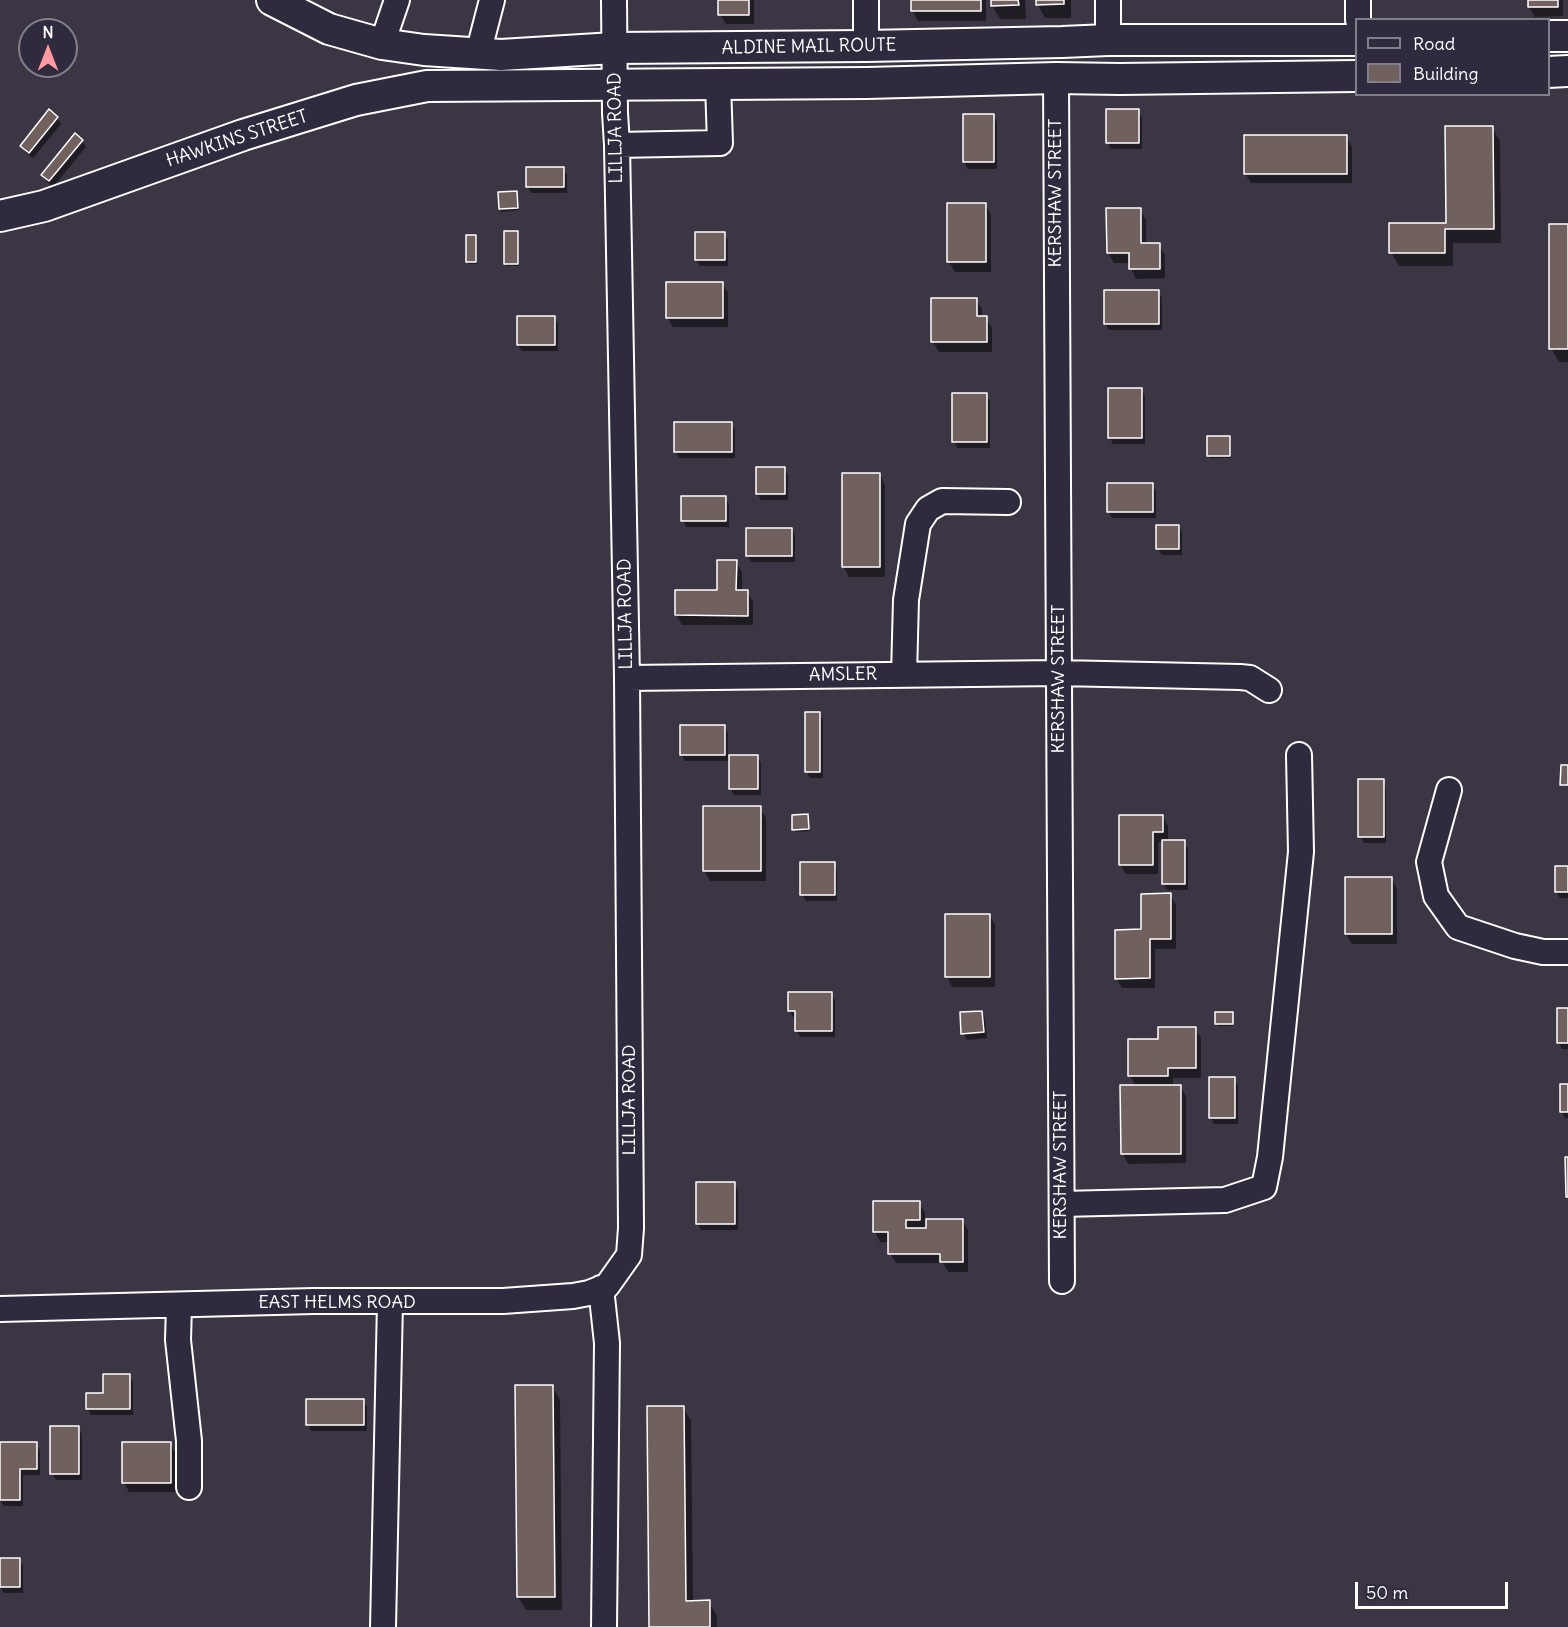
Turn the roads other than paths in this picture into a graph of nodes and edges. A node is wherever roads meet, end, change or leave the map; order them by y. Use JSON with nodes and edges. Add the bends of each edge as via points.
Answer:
{"nodes":[{"id":1,"x":272,"y":0,"type":"edge"},
{"id":2,"x":397,"y":0,"type":"edge"},
{"id":3,"x":492,"y":0,"type":"edge"},
{"id":4,"x":614,"y":0,"type":"edge"},
{"id":5,"x":866,"y":0,"type":"edge"},
{"id":6,"x":1108,"y":0,"type":"edge"},
{"id":7,"x":1358,"y":0,"type":"edge"},
{"id":8,"x":1358,"y":18,"type":"edge"},
{"id":9,"x":1550,"y":36,"type":"edge"},
{"id":10,"x":1568,"y":36,"type":"edge"},
{"id":11,"x":1108,"y":40,"type":"junction"},
{"id":12,"x":1355,"y":40,"type":"edge"},
{"id":13,"x":382,"y":44,"type":"junction"},
{"id":14,"x":866,"y":46,"type":"junction"},
{"id":15,"x":614,"y":48,"type":"junction"},
{"id":16,"x":478,"y":54,"type":"junction"},
{"id":17,"x":1550,"y":72,"type":"edge"},
{"id":18,"x":1568,"y":72,"type":"edge"},
{"id":19,"x":1355,"y":76,"type":"edge"},
{"id":20,"x":1056,"y":78,"type":"junction"},
{"id":21,"x":615,"y":84,"type":"junction"},
{"id":22,"x":718,"y":84,"type":"junction"},
{"id":23,"x":480,"y":85,"type":"joint"},
{"id":24,"x":617,"y":146,"type":"junction"},
{"id":25,"x":0,"y":216,"type":"edge"},
{"id":26,"x":1008,"y":502,"type":"dead end"},
{"id":27,"x":1059,"y":673,"type":"junction"},
{"id":28,"x":904,"y":675,"type":"junction"},
{"id":29,"x":627,"y":678,"type":"junction"},
{"id":30,"x":1269,"y":690,"type":"dead end"},
{"id":31,"x":1299,"y":756,"type":"dead end"},
{"id":32,"x":1449,"y":790,"type":"dead end"},
{"id":33,"x":1568,"y":952,"type":"edge"},
{"id":34,"x":1062,"y":1204,"type":"junction"},
{"id":35,"x":1062,"y":1281,"type":"dead end"},
{"id":36,"x":601,"y":1288,"type":"junction"},
{"id":37,"x":390,"y":1302,"type":"junction"},
{"id":38,"x":179,"y":1305,"type":"junction"},
{"id":39,"x":0,"y":1309,"type":"edge"},
{"id":40,"x":189,"y":1487,"type":"dead end"},
{"id":41,"x":383,"y":1627,"type":"edge"},
{"id":42,"x":604,"y":1627,"type":"edge"}],
"edges":[{"from":1,"to":13,"type":"main road","name":"ALDINE MAIL ROUTE","via":[[329,29]]},
{"from":2,"to":13,"type":"street"},
{"from":3,"to":16,"type":"street"},
{"from":4,"to":15,"type":"street","name":"LILLJA ROAD"},
{"from":5,"to":14,"type":"street"},
{"from":6,"to":11,"type":"street"},
{"from":7,"to":8,"type":"street"},
{"from":9,"to":10,"type":"main road"},
{"from":11,"to":12,"type":"main road","name":"ALDINE MAIL ROUTE"},
{"from":11,"to":14,"type":"main road","name":"ALDINE MAIL ROUTE"},
{"from":13,"to":16,"type":"main road","name":"ALDINE MAIL ROUTE"},
{"from":14,"to":15,"type":"main road","name":"ALDINE MAIL ROUTE"},
{"from":15,"to":16,"type":"main road","name":"ALDINE MAIL ROUTE"},
{"from":15,"to":21,"type":"street","name":"LILLJA ROAD"},
{"from":17,"to":18,"type":"main road"},
{"from":19,"to":20,"type":"main road","name":"ALDINE MAIL ROUTE"},
{"from":20,"to":22,"type":"main road","name":"ALDINE MAIL ROUTE"},
{"from":20,"to":27,"type":"street","name":"KERSHAW STREET"},
{"from":21,"to":22,"type":"main road","name":"ALDINE MAIL ROUTE"},
{"from":21,"to":23,"type":"main road","name":"ALDINE MAIL ROUTE"},
{"from":21,"to":24,"type":"street","name":"LILLJA ROAD"},
{"from":22,"to":24,"type":"street","via":[[720,143]]},
{"from":23,"to":25,"type":"main road","name":"HAWKINS STREET","via":[[427,86],[356,100],[243,135],[44,206]]},
{"from":24,"to":29,"type":"street","name":"LILLJA ROAD"},
{"from":26,"to":28,"type":"street","via":[[942,501],[928,509],[918,524],[906,600]]},
{"from":27,"to":28,"type":"street","name":"AMSLER"},
{"from":27,"to":30,"type":"street","name":"AMSLER","via":[[1240,677],[1250,678]]},
{"from":27,"to":34,"type":"street","name":"KERSHAW STREET"},
{"from":28,"to":29,"type":"street","name":"AMSLER"},
{"from":29,"to":36,"type":"street","name":"LILLJA ROAD","via":[[631,1228],[629,1255],[607,1286]]},
{"from":31,"to":34,"type":"street","via":[[1301,852],[1264,1187],[1225,1200]]},
{"from":32,"to":33,"type":"street","via":[[1429,862],[1436,896],[1458,927],[1515,946]]},
{"from":34,"to":35,"type":"street","name":"KERSHAW STREET"},
{"from":36,"to":37,"type":"street","name":"EAST HELMS ROAD","via":[[573,1296],[514,1300]]},
{"from":36,"to":42,"type":"street","via":[[607,1343]]},
{"from":37,"to":38,"type":"street","name":"EAST HELMS ROAD"},
{"from":37,"to":41,"type":"street"},
{"from":38,"to":39,"type":"street","name":"EAST HELMS ROAD"},
{"from":38,"to":40,"type":"street"}]}
